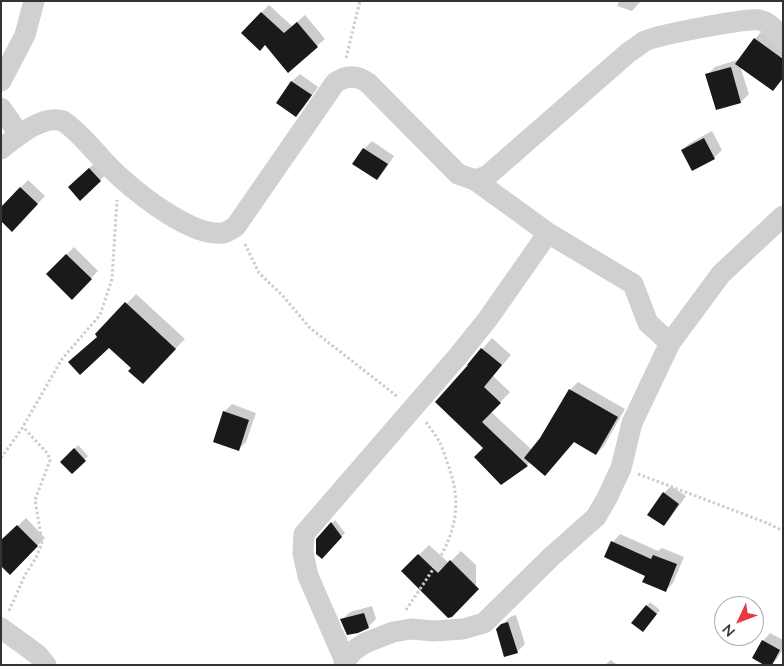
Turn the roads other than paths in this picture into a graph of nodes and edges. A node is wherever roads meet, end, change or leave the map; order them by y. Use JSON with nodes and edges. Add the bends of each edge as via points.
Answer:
{"nodes":[{"id":1,"x":34,"y":1,"type":"edge"},
{"id":2,"x":783,"y":39,"type":"edge"},
{"id":3,"x":1,"y":81,"type":"edge"},
{"id":4,"x":1,"y":108,"type":"edge"},
{"id":5,"x":19,"y":134,"type":"junction"},
{"id":6,"x":1,"y":149,"type":"edge"},
{"id":7,"x":475,"y":180,"type":"junction"},
{"id":8,"x":783,"y":216,"type":"edge"},
{"id":9,"x":548,"y":233,"type":"junction"},
{"id":10,"x":670,"y":343,"type":"junction"},
{"id":11,"x":5,"y":620,"type":"edge"},
{"id":12,"x":344,"y":663,"type":"edge"},
{"id":13,"x":46,"y":665,"type":"edge"}],
"edges":[{"from":1,"to":3,"type":"street","via":[[25,35]]},
{"from":2,"to":7,"type":"street","via":[[767,23],[758,20],[645,41],[487,176]]},
{"from":4,"to":5,"type":"street"},
{"from":5,"to":6,"type":"street"},
{"from":5,"to":7,"type":"street","via":[[49,120],[63,121],[119,177],[179,221],[203,231],[219,233],[236,226],[335,83],[341,78],[357,77],[368,83],[458,174]]},
{"from":7,"to":9,"type":"street"},
{"from":8,"to":10,"type":"street","via":[[721,274]]},
{"from":9,"to":10,"type":"street","via":[[633,284],[648,323]]},
{"from":9,"to":12,"type":"street","via":[[458,356],[304,534],[303,553],[308,576]]},
{"from":10,"to":12,"type":"street","via":[[632,423],[621,468],[596,517],[484,623],[463,629],[393,632],[365,643]]},
{"from":11,"to":13,"type":"street"}]}
